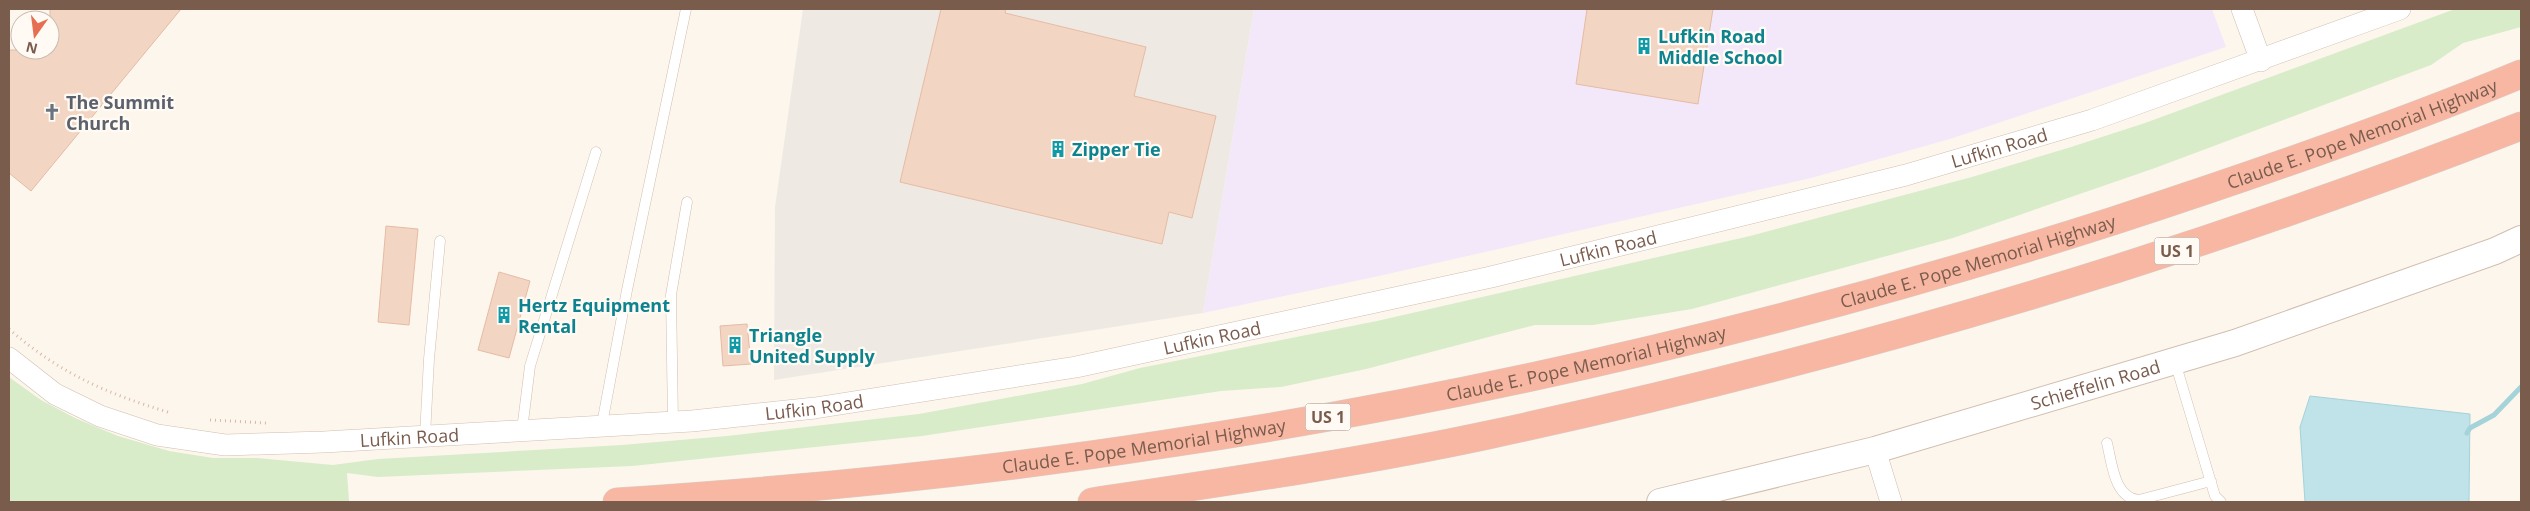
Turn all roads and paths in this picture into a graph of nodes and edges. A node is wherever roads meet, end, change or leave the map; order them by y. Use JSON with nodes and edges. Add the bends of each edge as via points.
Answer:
{"nodes":[{"id":1,"x":686,"y":9,"type":"edge"},
{"id":2,"x":2242,"y":9,"type":"edge"},
{"id":3,"x":2400,"y":9,"type":"edge"},
{"id":4,"x":2261,"y":61,"type":"junction"},
{"id":5,"x":2521,"y":74,"type":"edge"},
{"id":6,"x":2521,"y":126,"type":"edge"},
{"id":7,"x":596,"y":152,"type":"dead end"},
{"id":8,"x":687,"y":202,"type":"dead end"},
{"id":9,"x":2521,"y":239,"type":"edge"},
{"id":10,"x":440,"y":241,"type":"dead end"},
{"id":11,"x":9,"y":329,"type":"edge"},
{"id":12,"x":9,"y":358,"type":"edge"},
{"id":13,"x":2175,"y":361,"type":"junction"},
{"id":14,"x":171,"y":413,"type":"dead end"},
{"id":15,"x":210,"y":420,"type":"dead end"},
{"id":16,"x":673,"y":422,"type":"junction"},
{"id":17,"x":273,"y":423,"type":"dead end"},
{"id":18,"x":602,"y":424,"type":"junction"},
{"id":19,"x":522,"y":430,"type":"junction"},
{"id":20,"x":425,"y":436,"type":"junction"},
{"id":21,"x":2107,"y":443,"type":"dead end"},
{"id":22,"x":1875,"y":450,"type":"junction"},
{"id":23,"x":2211,"y":481,"type":"junction"},
{"id":24,"x":617,"y":502,"type":"edge"},
{"id":25,"x":1092,"y":502,"type":"edge"},
{"id":26,"x":1660,"y":502,"type":"edge"},
{"id":27,"x":1891,"y":502,"type":"edge"},
{"id":28,"x":2221,"y":502,"type":"edge"}],
"edges":[{"from":1,"to":18,"type":"lane"},
{"from":2,"to":4,"type":"street"},
{"from":3,"to":4,"type":"street","name":"Lufkin Road"},
{"from":4,"to":16,"type":"street","name":"Lufkin Road","via":[[2092,120],[1906,175],[1491,278],[1076,367],[815,408]]},
{"from":5,"to":24,"type":"highway","name":"Claude E. Pope Memorial Highway","number":"US 1","via":[[2350,141],[2198,194],[2024,249],[1858,297],[1533,377],[1328,416],[1080,456],[946,473]]},
{"from":6,"to":25,"type":"highway","number":"US 1","via":[[2328,200],[2197,244],[2042,294],[1827,355],[1484,436],[1278,474]]},
{"from":7,"to":19,"type":"lane","via":[[530,366]]},
{"from":8,"to":16,"type":"lane","via":[[671,295]]},
{"from":9,"to":13,"type":"street","name":"Schieffelin Road","via":[[2245,340]]},
{"from":10,"to":20,"type":"lane"},
{"from":11,"to":14,"type":"path","via":[[69,374],[110,394]]},
{"from":12,"to":20,"type":"street","name":"Lufkin Road","via":[[55,394],[100,416],[157,435],[225,445]]},
{"from":13,"to":22,"type":"street","name":"Schieffelin Road"},
{"from":13,"to":23,"type":"lane"},
{"from":15,"to":17,"type":"path"},
{"from":16,"to":18,"type":"street","name":"Lufkin Road"},
{"from":18,"to":19,"type":"street","name":"Lufkin Road"},
{"from":19,"to":20,"type":"street","name":"Lufkin Road"},
{"from":21,"to":23,"type":"lane","via":[[2119,488],[2130,500]]},
{"from":22,"to":26,"type":"street","name":"Schieffelin Road"},
{"from":22,"to":27,"type":"street"},
{"from":23,"to":28,"type":"lane","via":[[2215,496]]}]}
